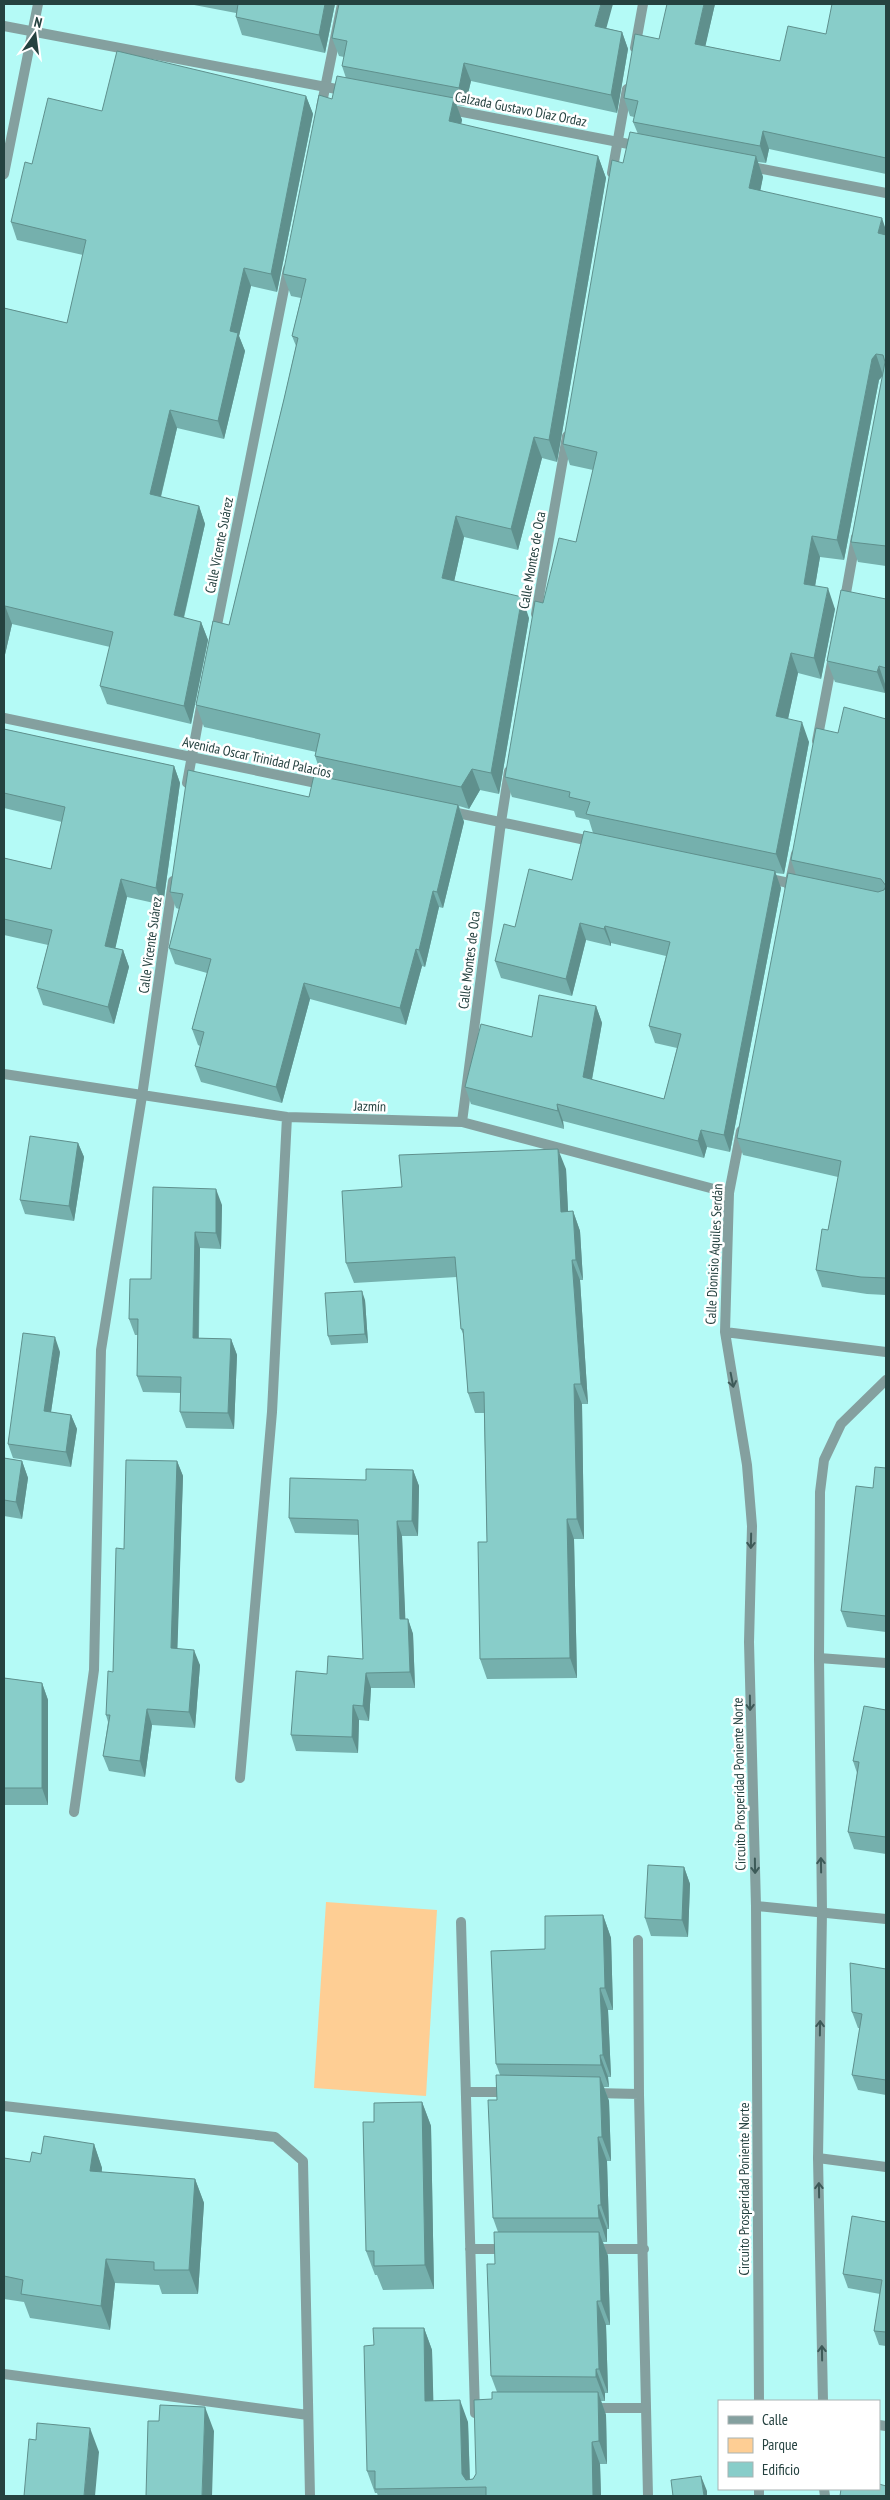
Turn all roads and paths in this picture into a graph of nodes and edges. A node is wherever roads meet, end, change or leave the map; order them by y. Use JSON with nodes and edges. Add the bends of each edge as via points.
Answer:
{"nodes":[{"id":1,"x":38,"y":4,"type":"edge"},
{"id":2,"x":342,"y":4,"type":"edge"},
{"id":3,"x":643,"y":4,"type":"edge"},
{"id":4,"x":4,"y":26,"type":"edge"},
{"id":5,"x":33,"y":32,"type":"junction"},
{"id":6,"x":633,"y":59,"type":"edge"},
{"id":7,"x":630,"y":77,"type":"edge"},
{"id":8,"x":325,"y":86,"type":"junction"},
{"id":9,"x":354,"y":92,"type":"edge"},
{"id":10,"x":432,"y":107,"type":"edge"},
{"id":11,"x":319,"y":116,"type":"edge"},
{"id":12,"x":618,"y":142,"type":"junction"},
{"id":13,"x":646,"y":147,"type":"edge"},
{"id":14,"x":733,"y":164,"type":"edge"},
{"id":15,"x":4,"y":174,"type":"edge"},
{"id":16,"x":611,"y":180,"type":"edge"},
{"id":17,"x":886,"y":193,"type":"edge"},
{"id":18,"x":290,"y":262,"type":"edge"},
{"id":19,"x":569,"y":423,"type":"edge"},
{"id":20,"x":858,"y":526,"type":"edge"},
{"id":21,"x":842,"y":613,"type":"edge"},
{"id":22,"x":534,"y":628,"type":"edge"},
{"id":23,"x":836,"y":642,"type":"edge"},
{"id":24,"x":212,"y":650,"type":"edge"},
{"id":25,"x":204,"y":689,"type":"edge"},
{"id":26,"x":4,"y":718,"type":"edge"},
{"id":27,"x":816,"y":748,"type":"edge"},
{"id":28,"x":191,"y":757,"type":"junction"},
{"id":29,"x":511,"y":764,"type":"edge"},
{"id":30,"x":336,"y":788,"type":"edge"},
{"id":31,"x":185,"y":796,"type":"edge"},
{"id":32,"x":433,"y":808,"type":"edge"},
{"id":33,"x":501,"y":822,"type":"junction"},
{"id":34,"x":607,"y":844,"type":"edge"},
{"id":35,"x":797,"y":844,"type":"edge"},
{"id":36,"x":174,"y":873,"type":"edge"},
{"id":37,"x":751,"y":875,"type":"edge"},
{"id":38,"x":809,"y":887,"type":"edge"},
{"id":39,"x":789,"y":888,"type":"junction"},
{"id":40,"x":4,"y":1074,"type":"edge"},
{"id":41,"x":142,"y":1096,"type":"junction"},
{"id":42,"x":744,"y":1115,"type":"edge"},
{"id":43,"x":287,"y":1117,"type":"junction"},
{"id":44,"x":462,"y":1122,"type":"junction"},
{"id":45,"x":729,"y":1193,"type":"junction"},
{"id":46,"x":724,"y":1332,"type":"junction"},
{"id":47,"x":886,"y":1352,"type":"edge"},
{"id":48,"x":886,"y":1380,"type":"edge"},
{"id":49,"x":819,"y":1658,"type":"junction"},
{"id":50,"x":886,"y":1663,"type":"edge"},
{"id":51,"x":240,"y":1778,"type":"dead end"},
{"id":52,"x":74,"y":1812,"type":"dead end"},
{"id":53,"x":756,"y":1906,"type":"junction"},
{"id":54,"x":822,"y":1912,"type":"junction"},
{"id":55,"x":886,"y":1918,"type":"edge"},
{"id":56,"x":461,"y":1922,"type":"dead end"},
{"id":57,"x":638,"y":1940,"type":"dead end"},
{"id":58,"x":466,"y":2092,"type":"junction"},
{"id":59,"x":524,"y":2092,"type":"edge"},
{"id":60,"x":581,"y":2093,"type":"edge"},
{"id":61,"x":639,"y":2094,"type":"junction"},
{"id":62,"x":4,"y":2106,"type":"edge"},
{"id":63,"x":818,"y":2158,"type":"junction"},
{"id":64,"x":886,"y":2167,"type":"edge"},
{"id":65,"x":470,"y":2249,"type":"junction"},
{"id":66,"x":518,"y":2249,"type":"edge"},
{"id":67,"x":586,"y":2249,"type":"edge"},
{"id":68,"x":644,"y":2249,"type":"junction"},
{"id":69,"x":4,"y":2374,"type":"edge"},
{"id":70,"x":759,"y":2400,"type":"edge"},
{"id":71,"x":823,"y":2400,"type":"edge"},
{"id":72,"x":574,"y":2408,"type":"edge"},
{"id":73,"x":644,"y":2408,"type":"junction"},
{"id":74,"x":308,"y":2415,"type":"junction"},
{"id":75,"x":475,"y":2427,"type":"edge"},
{"id":76,"x":310,"y":2496,"type":"edge"},
{"id":77,"x":648,"y":2496,"type":"edge"}],
"edges":[{"from":1,"to":5,"type":"street"},
{"from":2,"to":8,"type":"street"},
{"from":3,"to":6,"type":"street"},
{"from":4,"to":5,"type":"street"},
{"from":5,"to":8,"type":"street"},
{"from":5,"to":15,"type":"street"},
{"from":7,"to":12,"type":"street"},
{"from":8,"to":9,"type":"street"},
{"from":8,"to":11,"type":"street"},
{"from":10,"to":12,"type":"street","name":"Calzada Gustavo Díaz Ordaz"},
{"from":12,"to":13,"type":"street","name":"Calzada Gustavo Díaz Ordaz"},
{"from":12,"to":16,"type":"street"},
{"from":14,"to":17,"type":"street"},
{"from":18,"to":24,"type":"street","name":"Calle Vicente Suárez"},
{"from":19,"to":22,"type":"street","name":"Calle Montes de Oca"},
{"from":20,"to":21,"type":"street"},
{"from":23,"to":27,"type":"street"},
{"from":25,"to":28,"type":"street"},
{"from":26,"to":28,"type":"street","name":"Avenida Oscar Trinidad Palacios"},
{"from":28,"to":30,"type":"street","name":"Avenida Oscar Trinidad Palacios"},
{"from":28,"to":31,"type":"street"},
{"from":29,"to":33,"type":"street","name":"Calle Montes de Oca"},
{"from":32,"to":33,"type":"street"},
{"from":33,"to":34,"type":"street"},
{"from":33,"to":44,"type":"street","name":"Calle Montes de Oca"},
{"from":35,"to":39,"type":"street"},
{"from":36,"to":41,"type":"street","name":"Calle Vicente Suárez"},
{"from":37,"to":39,"type":"street"},
{"from":38,"to":39,"type":"street"},
{"from":40,"to":41,"type":"street","name":"Jazmín"},
{"from":41,"to":43,"type":"street","name":"Jazmín"},
{"from":41,"to":52,"type":"street","name":"Calle Vicente Suárez","via":[[101,1350],[94,1670]]},
{"from":42,"to":45,"type":"street","name":"Calle Dionisio Aquiles Serdán"},
{"from":43,"to":44,"type":"street","name":"Jazmín"},
{"from":43,"to":51,"type":"street","via":[[272,1412]]},
{"from":44,"to":45,"type":"street","name":"Jazmín"},
{"from":45,"to":46,"type":"street","name":"Calle Dionisio Aquiles Serdán"},
{"from":46,"to":47,"type":"street"},
{"from":46,"to":53,"type":"street","name":"Circuito Prosperidad Poniente Norte","one_way":true,"via":[[747,1465],[752,1526],[749,1642]]},
{"from":48,"to":49,"type":"street","via":[[841,1424],[824,1460],[820,1492]]},
{"from":49,"to":50,"type":"street"},
{"from":54,"to":49,"type":"street","one_way":true},
{"from":53,"to":54,"type":"street"},
{"from":53,"to":70,"type":"street","name":"Circuito Prosperidad Poniente Norte"},
{"from":54,"to":55,"type":"street"},
{"from":63,"to":54,"type":"street","one_way":true},
{"from":56,"to":58,"type":"street"},
{"from":57,"to":61,"type":"street"},
{"from":58,"to":59,"type":"street"},
{"from":58,"to":65,"type":"street"},
{"from":60,"to":61,"type":"street"},
{"from":61,"to":68,"type":"street"},
{"from":62,"to":74,"type":"street","via":[[275,2137],[303,2161]]},
{"from":63,"to":64,"type":"street"},
{"from":71,"to":63,"type":"street","one_way":true},
{"from":65,"to":66,"type":"street"},
{"from":65,"to":75,"type":"street","via":[[480,2407]]},
{"from":67,"to":68,"type":"street"},
{"from":68,"to":73,"type":"street"},
{"from":69,"to":74,"type":"street"},
{"from":72,"to":73,"type":"street"},
{"from":73,"to":77,"type":"street"},
{"from":74,"to":76,"type":"street"}]}
